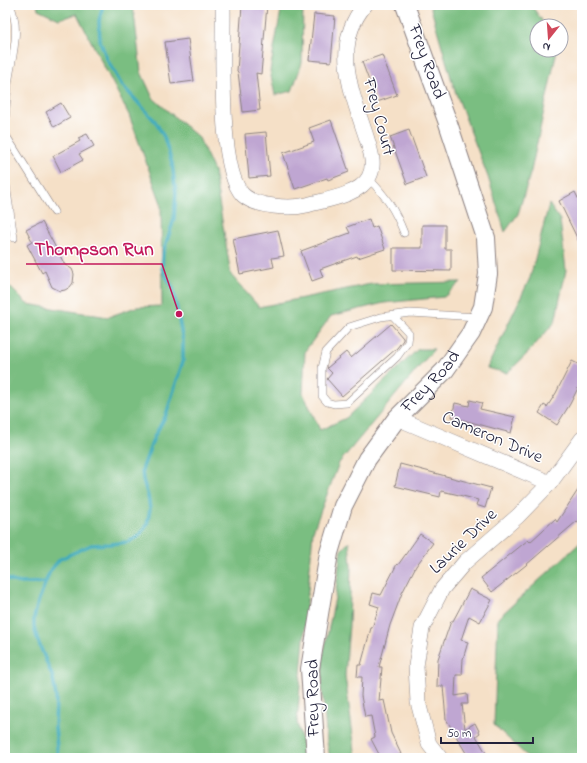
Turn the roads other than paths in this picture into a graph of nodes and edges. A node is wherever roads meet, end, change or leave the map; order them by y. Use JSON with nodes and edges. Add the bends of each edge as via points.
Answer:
{"nodes":[{"id":1,"x":10,"y":5,"type":"edge"},
{"id":2,"x":223,"y":5,"type":"edge"},
{"id":3,"x":366,"y":5,"type":"edge"},
{"id":4,"x":405,"y":5,"type":"edge"},
{"id":5,"x":5,"y":120,"type":"edge"},
{"id":6,"x":5,"y":134,"type":"edge"},
{"id":7,"x":5,"y":162,"type":"edge"},
{"id":8,"x":368,"y":179,"type":"junction"},
{"id":9,"x":54,"y":212,"type":"dead end"},
{"id":10,"x":404,"y":232,"type":"dead end"},
{"id":11,"x":14,"y":238,"type":"dead end"},
{"id":12,"x":393,"y":316,"type":"junction"},
{"id":13,"x":478,"y":317,"type":"junction"},
{"id":14,"x":397,"y":418,"type":"junction"},
{"id":15,"x":582,"y":439,"type":"edge"},
{"id":16,"x":550,"y":483,"type":"junction"},
{"id":17,"x":316,"y":758,"type":"edge"},
{"id":18,"x":440,"y":758,"type":"edge"}],
"edges":[{"from":1,"to":5,"type":"lane","via":[[16,30]]},
{"from":2,"to":8,"type":"street","name":"Frey Court","via":[[223,98],[228,153],[232,173],[243,195],[252,201],[268,205],[302,206],[344,195]]},
{"from":3,"to":8,"type":"street","name":"Frey Court","via":[[352,26],[346,57],[351,90],[370,148],[372,170]]},
{"from":4,"to":13,"type":"street","name":"Frey Road","via":[[486,238],[488,274],[483,307]]},
{"from":6,"to":9,"type":"lane"},
{"from":7,"to":11,"type":"lane"},
{"from":8,"to":10,"type":"lane","via":[[390,202]]},
{"from":12,"to":12,"type":"lane","via":[[349,327],[326,352],[322,368],[322,396],[327,402],[347,403],[397,358],[408,342],[409,333]]},
{"from":12,"to":13,"type":"lane","via":[[410,313]]},
{"from":13,"to":14,"type":"street","name":"Frey Road","via":[[471,333],[445,370]]},
{"from":14,"to":16,"type":"street","name":"Cameron Drive"},
{"from":14,"to":17,"type":"street","name":"Frey Road","via":[[367,458],[343,506],[329,553],[310,669]]},
{"from":15,"to":16,"type":"street","name":"Laurie Drive"},
{"from":16,"to":18,"type":"street","name":"Laurie Drive","via":[[518,516],[460,567],[442,588],[422,628],[416,666],[418,702],[428,744]]}]}
